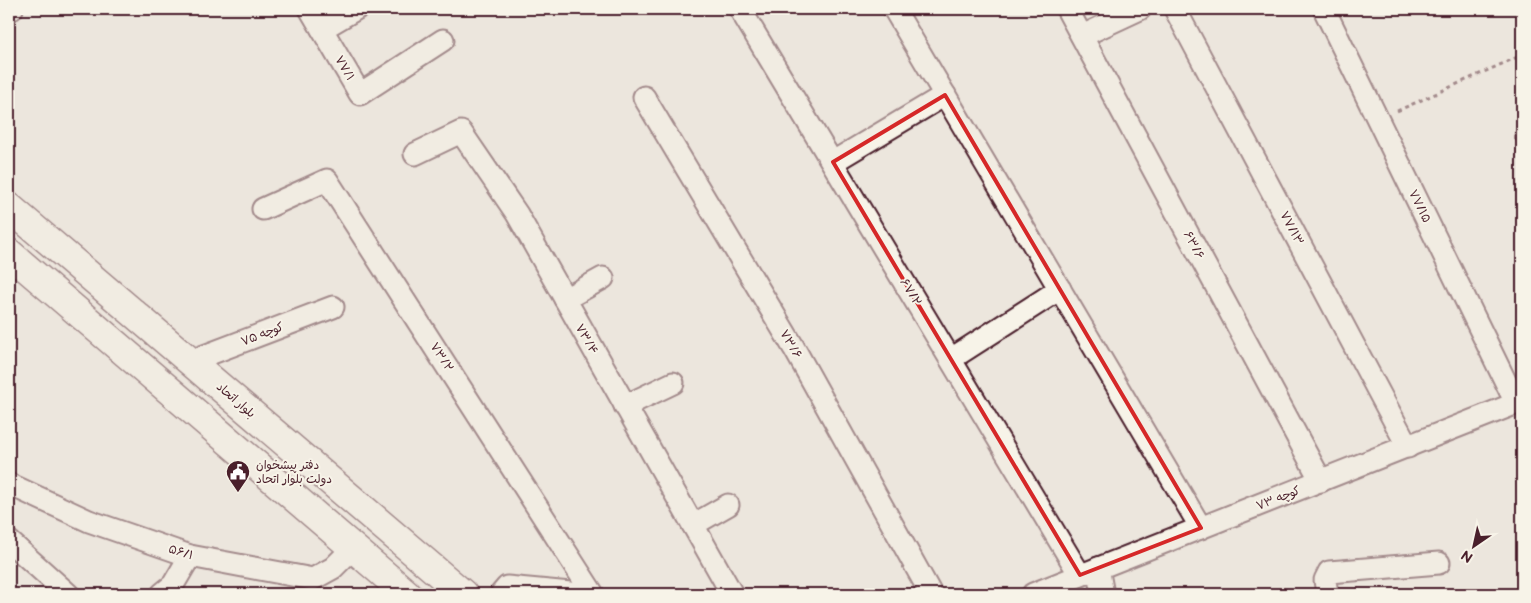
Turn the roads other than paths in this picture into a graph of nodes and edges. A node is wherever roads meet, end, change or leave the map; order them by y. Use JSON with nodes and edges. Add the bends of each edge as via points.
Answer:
{"nodes":[{"id":1,"x":310,"y":9,"type":"edge"},
{"id":2,"x":356,"y":9,"type":"edge"},
{"id":3,"x":740,"y":9,"type":"edge"},
{"id":4,"x":894,"y":9,"type":"edge"},
{"id":5,"x":1067,"y":9,"type":"edge"},
{"id":6,"x":1140,"y":9,"type":"edge"},
{"id":7,"x":1175,"y":9,"type":"edge"},
{"id":8,"x":1324,"y":9,"type":"edge"},
{"id":9,"x":322,"y":29,"type":"junction"},
{"id":10,"x":1082,"y":36,"type":"junction"},
{"id":11,"x":443,"y":40,"type":"dead end"},
{"id":12,"x":945,"y":95,"type":"junction"},
{"id":13,"x":644,"y":97,"type":"dead end"},
{"id":14,"x":415,"y":154,"type":"dead end"},
{"id":15,"x":833,"y":162,"type":"junction"},
{"id":16,"x":9,"y":207,"type":"edge"},
{"id":17,"x":263,"y":209,"type":"dead end"},
{"id":18,"x":9,"y":254,"type":"edge"},
{"id":19,"x":603,"y":278,"type":"dead end"},
{"id":20,"x":1060,"y":289,"type":"junction"},
{"id":21,"x":565,"y":299,"type":"junction"},
{"id":22,"x":333,"y":307,"type":"dead end"},
{"id":23,"x":951,"y":359,"type":"junction"},
{"id":24,"x":191,"y":361,"type":"junction"},
{"id":25,"x":673,"y":383,"type":"dead end"},
{"id":26,"x":1519,"y":402,"type":"edge"},
{"id":27,"x":625,"y":406,"type":"junction"},
{"id":28,"x":1408,"y":447,"type":"junction"},
{"id":29,"x":1321,"y":482,"type":"junction"},
{"id":30,"x":9,"y":484,"type":"edge"},
{"id":31,"x":728,"y":505,"type":"dead end"},
{"id":32,"x":693,"y":525,"type":"junction"},
{"id":33,"x":1201,"y":528,"type":"junction"},
{"id":34,"x":9,"y":541,"type":"edge"},
{"id":35,"x":353,"y":548,"type":"junction"},
{"id":36,"x":190,"y":556,"type":"junction"},
{"id":37,"x":1439,"y":562,"type":"dead end"},
{"id":38,"x":1089,"y":572,"type":"junction"},
{"id":39,"x":174,"y":591,"type":"edge"},
{"id":40,"x":68,"y":594,"type":"edge"},
{"id":41,"x":407,"y":594,"type":"edge"},
{"id":42,"x":462,"y":594,"type":"edge"},
{"id":43,"x":501,"y":594,"type":"edge"},
{"id":44,"x":581,"y":594,"type":"edge"},
{"id":45,"x":593,"y":594,"type":"edge"},
{"id":46,"x":732,"y":594,"type":"edge"},
{"id":47,"x":931,"y":594,"type":"edge"},
{"id":48,"x":1033,"y":594,"type":"edge"},
{"id":49,"x":1103,"y":594,"type":"edge"},
{"id":50,"x":1327,"y":594,"type":"edge"}],
"edges":[{"from":1,"to":9,"type":"street","name":"۷۷/۱"},
{"from":2,"to":9,"type":"street"},
{"from":3,"to":15,"type":"street","name":"۶۷/۲"},
{"from":4,"to":12,"type":"street"},
{"from":5,"to":10,"type":"street","name":"۶۳/۶"},
{"from":6,"to":10,"type":"street"},
{"from":7,"to":28,"type":"street","name":"۷۷/۱۳"},
{"from":8,"to":26,"type":"street","name":"۷۷/۱۵"},
{"from":9,"to":11,"type":"street","name":"۷۷/۱","via":[[360,94]]},
{"from":10,"to":29,"type":"street","name":"۶۳/۶"},
{"from":12,"to":15,"type":"street"},
{"from":12,"to":20,"type":"street"},
{"from":13,"to":47,"type":"street","name":"۷۳/۶","via":[[794,348]]},
{"from":14,"to":21,"type":"street","name":"۷۳/۴","via":[[461,132],[517,214]]},
{"from":15,"to":23,"type":"street","name":"۶۷/۲"},
{"from":16,"to":24,"type":"main road","name":"بلوار اتحاد"},
{"from":17,"to":45,"type":"street","name":"۷۳/۲","via":[[327,180]]},
{"from":18,"to":35,"type":"main road"},
{"from":19,"to":21,"type":"street"},
{"from":20,"to":23,"type":"street"},
{"from":20,"to":33,"type":"street"},
{"from":21,"to":27,"type":"street","name":"۷۳/۴"},
{"from":22,"to":24,"type":"street","name":"کوچه ۷۵"},
{"from":23,"to":38,"type":"street","name":"۶۷/۲"},
{"from":24,"to":42,"type":"main road","name":"بلوار اتحاد"},
{"from":25,"to":27,"type":"street"},
{"from":26,"to":28,"type":"street","name":"کوچه ۷۳"},
{"from":27,"to":32,"type":"street","name":"۷۳/۴"},
{"from":28,"to":29,"type":"street","name":"کوچه ۷۳"},
{"from":29,"to":33,"type":"street","name":"کوچه ۷۳"},
{"from":30,"to":36,"type":"street","name":"۵۶/۱","via":[[89,522]]},
{"from":31,"to":32,"type":"street"},
{"from":32,"to":46,"type":"street","name":"۷۳/۴"},
{"from":33,"to":38,"type":"street","name":"کوچه ۷۳"},
{"from":34,"to":40,"type":"street"},
{"from":35,"to":36,"type":"street","name":"۵۶/۱","via":[[333,568],[313,579]]},
{"from":35,"to":41,"type":"main road"},
{"from":36,"to":39,"type":"street"},
{"from":37,"to":50,"type":"street","via":[[1329,572],[1325,580]]},
{"from":38,"to":48,"type":"street","name":"کوچه ۷۳"},
{"from":38,"to":49,"type":"street","name":"۶۷/۲"},
{"from":43,"to":44,"type":"street","via":[[507,587]]}]}
